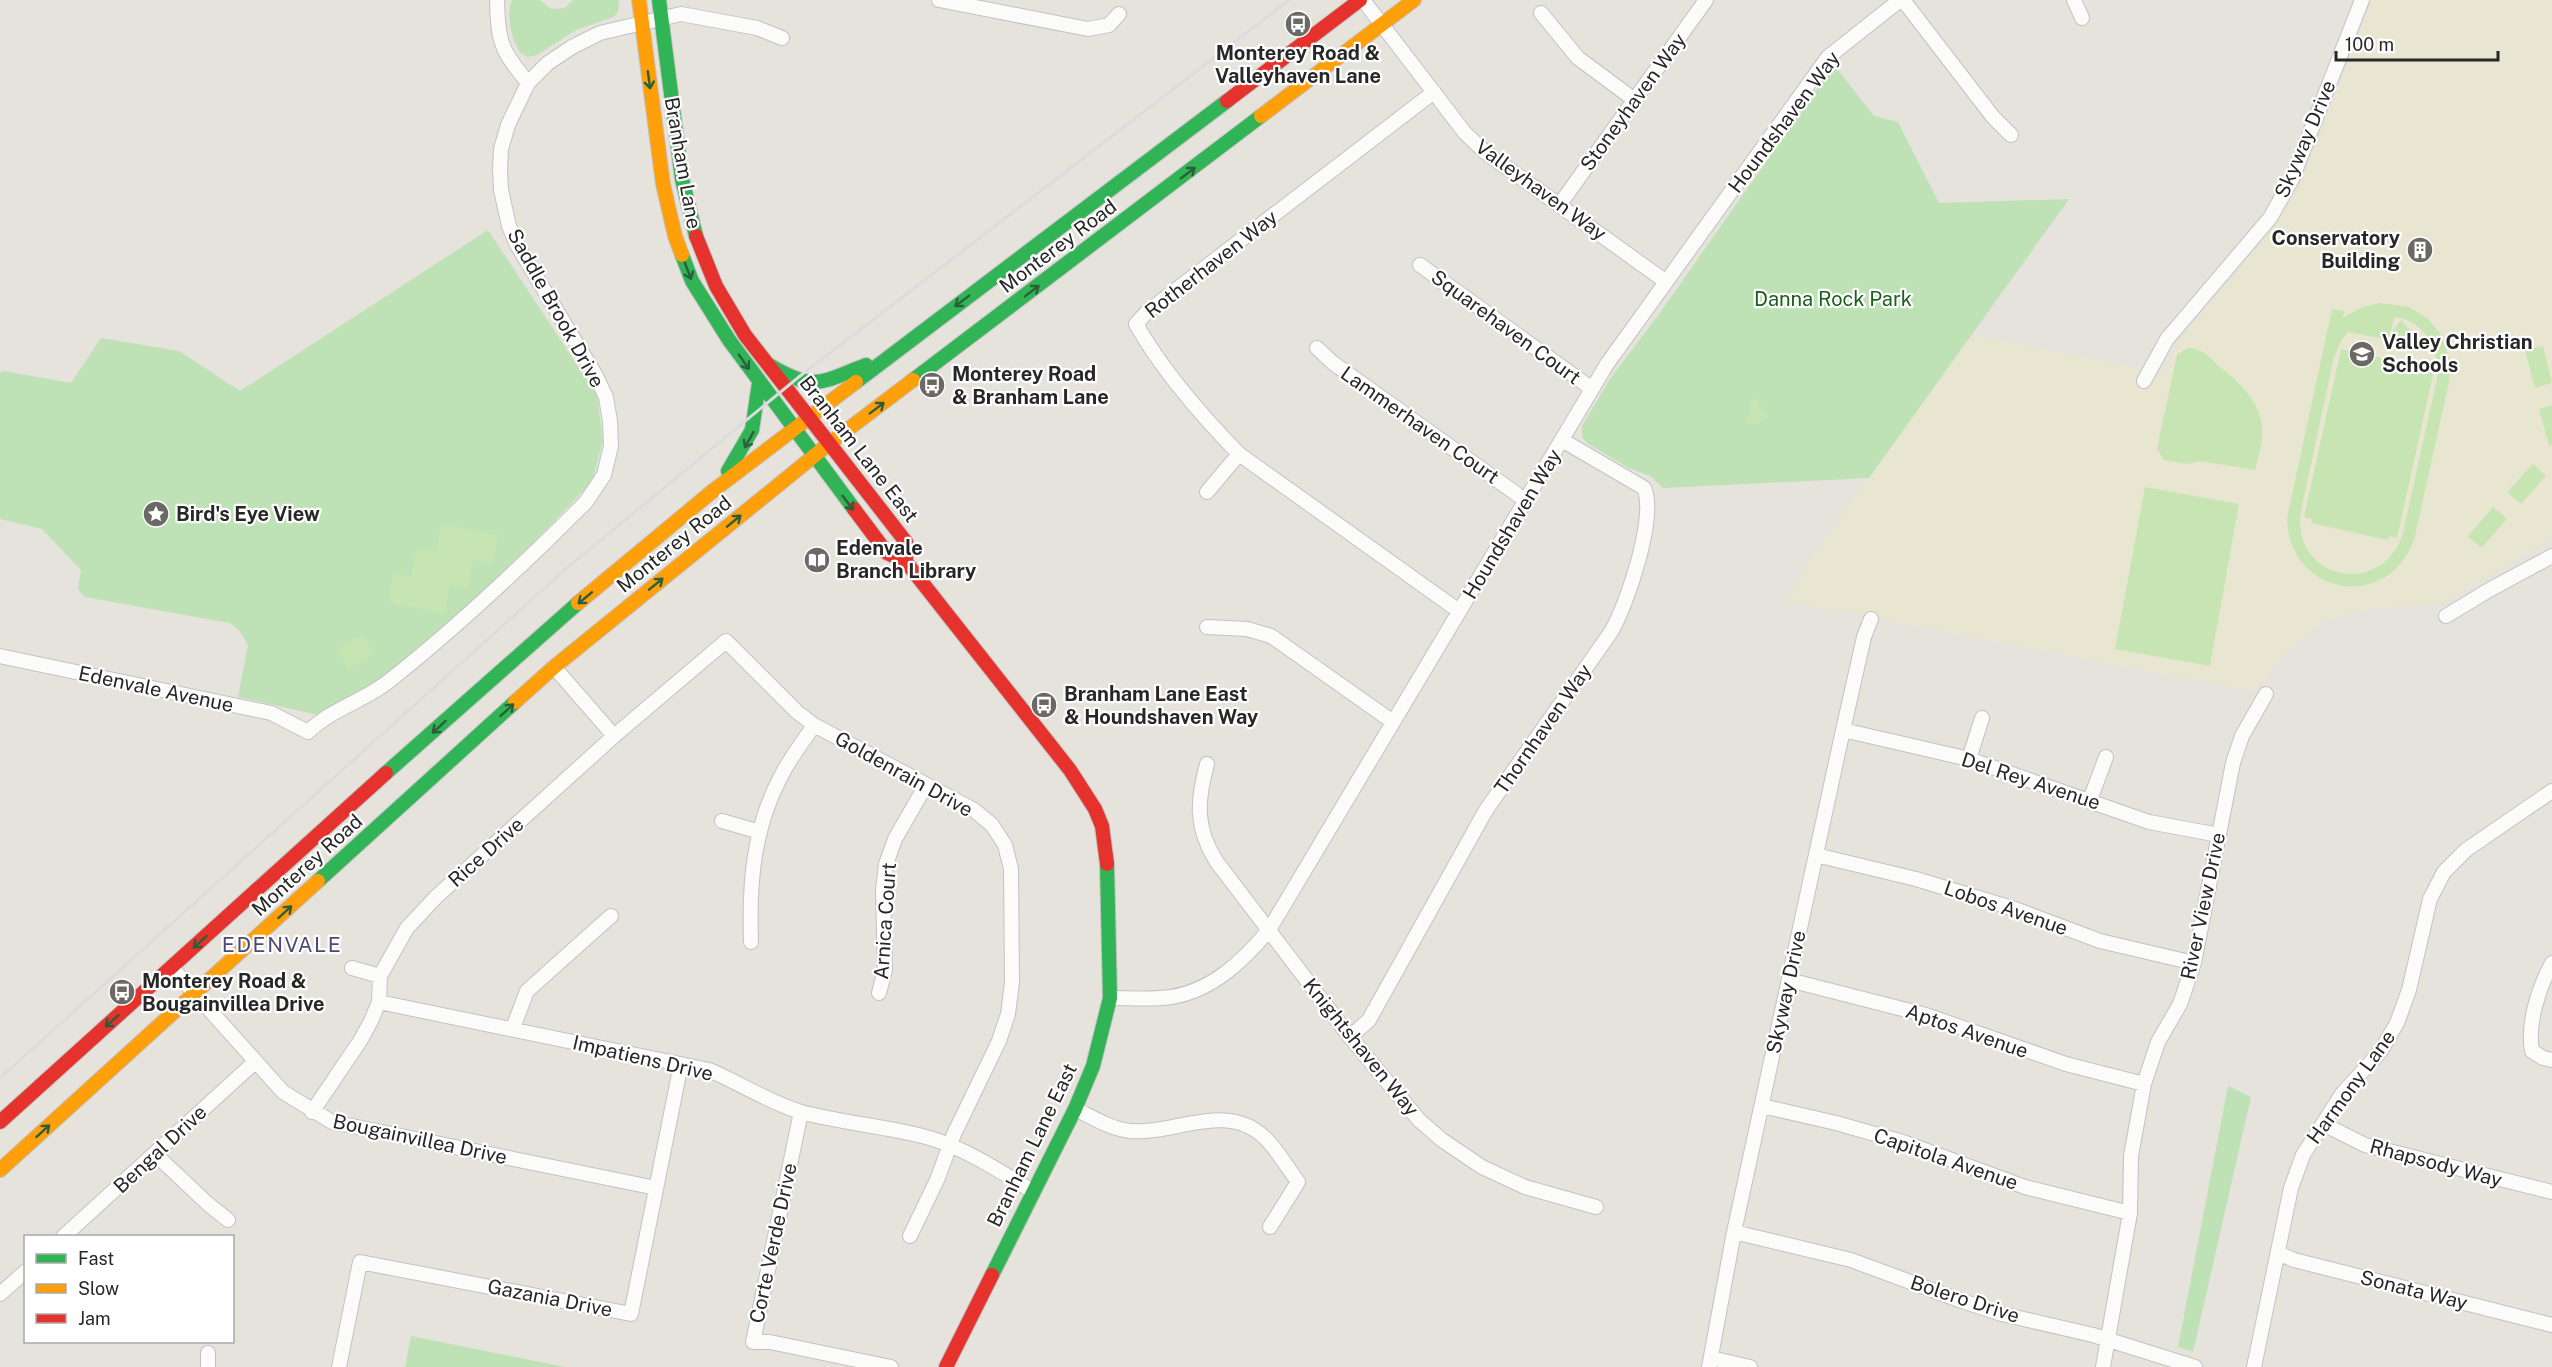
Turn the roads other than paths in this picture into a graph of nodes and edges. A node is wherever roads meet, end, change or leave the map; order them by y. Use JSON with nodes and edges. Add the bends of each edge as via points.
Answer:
{"nodes":[{"id":1,"x":497,"y":0,"type":"edge"},
{"id":2,"x":639,"y":0,"type":"edge"},
{"id":3,"x":659,"y":0,"type":"edge"},
{"id":4,"x":939,"y":0,"type":"edge"},
{"id":5,"x":1362,"y":0,"type":"edge"},
{"id":6,"x":1414,"y":0,"type":"edge"},
{"id":7,"x":1706,"y":0,"type":"edge"},
{"id":8,"x":1901,"y":0,"type":"edge"},
{"id":9,"x":2074,"y":0,"type":"edge"},
{"id":10,"x":2362,"y":0,"type":"edge"},
{"id":11,"x":985,"y":5,"type":"edge"},
{"id":12,"x":1541,"y":13,"type":"dead end"},
{"id":13,"x":1119,"y":14,"type":"dead end"},
{"id":14,"x":661,"y":18,"type":"junction"},
{"id":15,"x":2082,"y":18,"type":"dead end"},
{"id":16,"x":641,"y":22,"type":"junction"},
{"id":17,"x":1382,"y":25,"type":"junction"},
{"id":18,"x":783,"y":39,"type":"dead end"},
{"id":19,"x":528,"y":83,"type":"junction"},
{"id":20,"x":1434,"y":92,"type":"junction"},
{"id":21,"x":1636,"y":100,"type":"junction"},
{"id":22,"x":2011,"y":135,"type":"dead end"},
{"id":23,"x":1560,"y":204,"type":"junction"},
{"id":24,"x":1420,"y":265,"type":"dead end"},
{"id":25,"x":1665,"y":281,"type":"junction"},
{"id":26,"x":1317,"y":348,"type":"dead end"},
{"id":27,"x":890,"y":356,"type":"junction"},
{"id":28,"x":769,"y":365,"type":"junction"},
{"id":29,"x":2144,"y":381,"type":"dead end"},
{"id":30,"x":759,"y":383,"type":"junction"},
{"id":31,"x":1591,"y":388,"type":"junction"},
{"id":32,"x":809,"y":417,"type":"junction"},
{"id":33,"x":794,"y":429,"type":"junction"},
{"id":34,"x":1562,"y":440,"type":"junction"},
{"id":35,"x":830,"y":443,"type":"junction"},
{"id":36,"x":1239,"y":454,"type":"junction"},
{"id":37,"x":813,"y":456,"type":"junction"},
{"id":38,"x":714,"y":490,"type":"junction"},
{"id":39,"x":1207,"y":492,"type":"dead end"},
{"id":40,"x":1525,"y":500,"type":"junction"},
{"id":41,"x":2552,"y":556,"type":"edge"},
{"id":42,"x":906,"y":562,"type":"junction"},
{"id":43,"x":1459,"y":611,"type":"junction"},
{"id":44,"x":2446,"y":616,"type":"dead end"},
{"id":45,"x":1870,"y":619,"type":"dead end"},
{"id":46,"x":1207,"y":627,"type":"dead end"},
{"id":47,"x":726,"y":641,"type":"joint"},
{"id":48,"x":0,"y":656,"type":"edge"},
{"id":49,"x":554,"y":667,"type":"junction"},
{"id":50,"x":2266,"y":694,"type":"dead end"},
{"id":51,"x":1982,"y":718,"type":"dead end"},
{"id":52,"x":1393,"y":722,"type":"junction"},
{"id":53,"x":814,"y":725,"type":"junction"},
{"id":54,"x":1843,"y":730,"type":"junction"},
{"id":55,"x":308,"y":732,"type":"joint"},
{"id":56,"x":614,"y":736,"type":"junction"},
{"id":57,"x":2106,"y":756,"type":"dead end"},
{"id":58,"x":1969,"y":759,"type":"junction"},
{"id":59,"x":1207,"y":764,"type":"dead end"},
{"id":60,"x":926,"y":785,"type":"junction"},
{"id":61,"x":2552,"y":791,"type":"edge"},
{"id":62,"x":2090,"y":800,"type":"junction"},
{"id":63,"x":722,"y":821,"type":"dead end"},
{"id":64,"x":760,"y":832,"type":"junction"},
{"id":65,"x":2218,"y":835,"type":"junction"},
{"id":66,"x":1816,"y":855,"type":"junction"},
{"id":67,"x":611,"y":916,"type":"dead end"},
{"id":68,"x":1269,"y":930,"type":"junction"},
{"id":69,"x":751,"y":942,"type":"dead end"},
{"id":70,"x":2194,"y":963,"type":"junction"},
{"id":71,"x":2552,"y":963,"type":"edge"},
{"id":72,"x":172,"y":968,"type":"junction"},
{"id":73,"x":352,"y":968,"type":"dead end"},
{"id":74,"x":380,"y":976,"type":"junction"},
{"id":75,"x":1789,"y":980,"type":"junction"},
{"id":76,"x":879,"y":993,"type":"dead end"},
{"id":77,"x":195,"y":994,"type":"junction"},
{"id":78,"x":1110,"y":998,"type":"junction"},
{"id":79,"x":379,"y":1002,"type":"junction"},
{"id":80,"x":513,"y":1028,"type":"junction"},
{"id":81,"x":1350,"y":1037,"type":"junction"},
{"id":82,"x":2552,"y":1060,"type":"edge"},
{"id":83,"x":255,"y":1062,"type":"junction"},
{"id":84,"x":681,"y":1064,"type":"junction"},
{"id":85,"x":2144,"y":1084,"type":"junction"},
{"id":86,"x":1762,"y":1106,"type":"junction"},
{"id":87,"x":1075,"y":1109,"type":"junction"},
{"id":88,"x":312,"y":1112,"type":"junction"},
{"id":89,"x":801,"y":1112,"type":"junction"},
{"id":90,"x":0,"y":1122,"type":"edge"},
{"id":91,"x":2323,"y":1124,"type":"junction"},
{"id":92,"x":949,"y":1146,"type":"junction"},
{"id":93,"x":155,"y":1154,"type":"junction"},
{"id":94,"x":0,"y":1170,"type":"edge"},
{"id":95,"x":656,"y":1188,"type":"junction"},
{"id":96,"x":1032,"y":1191,"type":"junction"},
{"id":97,"x":2552,"y":1192,"type":"edge"},
{"id":98,"x":1596,"y":1206,"type":"dead end"},
{"id":99,"x":2130,"y":1213,"type":"junction"},
{"id":100,"x":228,"y":1220,"type":"dead end"},
{"id":101,"x":1270,"y":1227,"type":"dead end"},
{"id":102,"x":1734,"y":1232,"type":"junction"},
{"id":103,"x":65,"y":1235,"type":"edge"},
{"id":104,"x":910,"y":1236,"type":"dead end"},
{"id":105,"x":2278,"y":1253,"type":"junction"},
{"id":106,"x":24,"y":1273,"type":"edge"},
{"id":107,"x":0,"y":1294,"type":"edge"},
{"id":108,"x":2552,"y":1325,"type":"edge"},
{"id":109,"x":2108,"y":1340,"type":"junction"},
{"id":110,"x":1710,"y":1362,"type":"edge"},
{"id":111,"x":339,"y":1367,"type":"edge"},
{"id":112,"x":891,"y":1367,"type":"edge"},
{"id":113,"x":946,"y":1367,"type":"edge"},
{"id":114,"x":1750,"y":1367,"type":"edge"},
{"id":115,"x":2103,"y":1367,"type":"edge"},
{"id":116,"x":2195,"y":1367,"type":"edge"},
{"id":117,"x":2254,"y":1367,"type":"edge"}],
"edges":[{"from":1,"to":19,"type":"street","via":[[498,30],[506,56]]},
{"from":2,"to":16,"type":"main road","name":"Branham Lane"},
{"from":3,"to":14,"type":"main road","name":"Branham Lane"},
{"from":4,"to":11,"type":"street"},
{"from":5,"to":17,"type":"street","name":"Valleyhaven Way"},
{"from":5,"to":27,"type":"main road","name":"Monterey Road","one_way":true},
{"from":6,"to":17,"type":"main road","name":"Monterey Road"},
{"from":7,"to":21,"type":"street","name":"Stoneyhaven Way"},
{"from":8,"to":22,"type":"street"},
{"from":8,"to":25,"type":"street","name":"Houndshaven Way","via":[[1828,57]]},
{"from":9,"to":15,"type":"street"},
{"from":10,"to":29,"type":"street","name":"Skyway Drive","via":[[2292,179],[2270,218],[2167,339]]},
{"from":11,"to":13,"type":"street","via":[[1088,29],[1109,25]]},
{"from":12,"to":21,"type":"street","via":[[1578,58]]},
{"from":14,"to":16,"type":"street","name":"Saddle Brook Drive"},
{"from":14,"to":18,"type":"street","name":"Saddle Brook Drive","via":[[681,14],[757,28]]},
{"from":14,"to":28,"type":"main road","name":"Branham Lane","via":[[682,179],[694,235],[716,286]]},
{"from":16,"to":19,"type":"street","name":"Saddle Brook Drive","via":[[600,33],[572,47]]},
{"from":16,"to":30,"type":"main road","name":"Branham Lane","one_way":true,"via":[[663,184],[675,236],[692,281]]},
{"from":17,"to":20,"type":"street","name":"Valleyhaven Way"},
{"from":35,"to":17,"type":"main road","name":"Monterey Road","one_way":true},
{"from":19,"to":55,"type":"street","name":"Saddle Brook Drive","via":[[501,149],[504,208],[517,245],[606,397],[611,446],[604,475],[586,502],[433,646],[386,684],[318,722]]},
{"from":20,"to":23,"type":"street","name":"Valleyhaven Way","via":[[1485,152]]},
{"from":20,"to":36,"type":"street","name":"Rotherhaven Way","via":[[1136,324],[1167,370]]},
{"from":21,"to":23,"type":"street","name":"Stoneyhaven Way"},
{"from":23,"to":25,"type":"street","name":"Valleyhaven Way"},
{"from":24,"to":31,"type":"street","name":"Squarehaven Court"},
{"from":25,"to":31,"type":"street","name":"Houndshaven Way"},
{"from":26,"to":40,"type":"street","name":"Lammerhaven Court"},
{"from":27,"to":28,"type":"main road","via":[[818,382],[795,380]]},
{"from":27,"to":32,"type":"main road","name":"Monterey Road"},
{"from":28,"to":32,"type":"main road","name":"Branham Lane East"},
{"from":30,"to":33,"type":"main road","name":"Branham Lane East"},
{"from":30,"to":38,"type":"main road","one_way":true,"via":[[753,432]]},
{"from":31,"to":34,"type":"street","name":"Houndshaven Way"},
{"from":32,"to":33,"type":"main road","name":"Monterey Road"},
{"from":32,"to":35,"type":"main road","name":"Branham Lane East"},
{"from":33,"to":37,"type":"main road","name":"Branham Lane East"},
{"from":33,"to":38,"type":"main road","name":"Monterey Road"},
{"from":34,"to":40,"type":"street","name":"Houndshaven Way"},
{"from":34,"to":81,"type":"street","name":"Thornhaven Way","via":[[1644,488],[1649,498],[1637,565],[1624,607],[1611,632],[1486,810],[1370,1020]]},
{"from":35,"to":37,"type":"main road","name":"Monterey Road"},
{"from":35,"to":42,"type":"main road","name":"Branham Lane East","via":[[906,542]]},
{"from":36,"to":39,"type":"street"},
{"from":36,"to":43,"type":"street","name":"Rotherhaven Way"},
{"from":37,"to":42,"type":"main road","name":"Branham Lane East","one_way":true,"via":[[887,553]]},
{"from":49,"to":37,"type":"main road","name":"Monterey Road","one_way":true},
{"from":38,"to":72,"type":"main road","name":"Monterey Road","one_way":true,"via":[[535,639]]},
{"from":40,"to":43,"type":"street","name":"Houndshaven Way"},
{"from":41,"to":44,"type":"street"},
{"from":42,"to":78,"type":"main road","name":"Branham Lane East","via":[[1063,761],[1095,809],[1107,852]]},
{"from":43,"to":52,"type":"street","name":"Houndshaven Way"},
{"from":45,"to":54,"type":"street","name":"Skyway Drive"},
{"from":46,"to":52,"type":"street","via":[[1247,629],[1271,636]]},
{"from":47,"to":53,"type":"street","name":"Goldenrain Drive"},
{"from":47,"to":56,"type":"street","name":"Rice Drive"},
{"from":48,"to":55,"type":"street","name":"Edenvale Avenue","via":[[271,713]]},
{"from":49,"to":56,"type":"street"},
{"from":77,"to":49,"type":"main road","name":"Monterey Road","one_way":true},
{"from":50,"to":65,"type":"street","name":"River View Drive","via":[[2242,736]]},
{"from":51,"to":58,"type":"street"},
{"from":52,"to":68,"type":"street","name":"Houndshaven Way"},
{"from":53,"to":60,"type":"street","name":"Goldenrain Drive"},
{"from":53,"to":64,"type":"street","via":[[781,775]]},
{"from":54,"to":58,"type":"street","name":"Del Rey Avenue"},
{"from":54,"to":66,"type":"street","name":"Skyway Drive"},
{"from":56,"to":74,"type":"street","name":"Rice Drive","via":[[436,897],[407,928]]},
{"from":57,"to":62,"type":"street"},
{"from":58,"to":62,"type":"street","name":"Del Rey Avenue"},
{"from":59,"to":68,"type":"street","name":"Knightshaven Way","via":[[1200,790],[1199,817],[1206,844]]},
{"from":60,"to":76,"type":"street","name":"Arnica Court","via":[[895,839],[886,864],[885,970]]},
{"from":60,"to":92,"type":"street","name":"Goldenrain Drive","via":[[974,810],[992,825],[1005,845],[1011,869],[1012,982],[1008,1014]]},
{"from":61,"to":91,"type":"street","name":"Harmony Lane","via":[[2466,850],[2444,872],[2430,899],[2409,990],[2397,1023],[2380,1052],[2342,1094]]},
{"from":62,"to":65,"type":"street","name":"Del Rey Avenue","via":[[2149,822]]},
{"from":63,"to":64,"type":"street"},
{"from":64,"to":69,"type":"street","via":[[750,889]]},
{"from":65,"to":70,"type":"street","name":"River View Drive"},
{"from":66,"to":70,"type":"street","name":"Lobos Avenue","via":[[1916,879],[2015,909],[2100,941]]},
{"from":66,"to":75,"type":"street","name":"Skyway Drive"},
{"from":67,"to":80,"type":"street","via":[[527,991]]},
{"from":68,"to":78,"type":"street","name":"Houndshaven Way","via":[[1247,956],[1194,991],[1171,997]]},
{"from":68,"to":81,"type":"street","name":"Knightshaven Way"},
{"from":70,"to":85,"type":"street","name":"River View Drive","via":[[2180,1004],[2158,1042]]},
{"from":71,"to":82,"type":"street","via":[[2544,978],[2530,1036],[2532,1051]]},
{"from":72,"to":77,"type":"street","name":"Bougainvillea Drive"},
{"from":72,"to":90,"type":"main road","name":"Monterey Road","one_way":true},
{"from":73,"to":74,"type":"street"},
{"from":74,"to":79,"type":"street","name":"Rice Drive"},
{"from":75,"to":85,"type":"street","name":"Aptos Avenue","via":[[1926,1015],[2066,1064]]},
{"from":75,"to":86,"type":"street","name":"Skyway Drive"},
{"from":77,"to":83,"type":"street","name":"Bougainvillea Drive"},
{"from":94,"to":77,"type":"main road","name":"Monterey Road","one_way":true},
{"from":78,"to":87,"type":"main road","name":"Branham Lane East","via":[[1093,1066]]},
{"from":79,"to":80,"type":"street","name":"Impatiens Drive"},
{"from":79,"to":88,"type":"street","name":"Rice Drive","via":[[360,1041]]},
{"from":80,"to":84,"type":"street","name":"Impatiens Drive"},
{"from":81,"to":98,"type":"street","name":"Knightshaven Way","via":[[1400,1099],[1442,1140],[1482,1167],[1525,1188]]},
{"from":83,"to":88,"type":"street","name":"Bougainvillea Drive","via":[[283,1092]]},
{"from":83,"to":93,"type":"street","name":"Bengal Drive"},
{"from":84,"to":89,"type":"street","name":"Impatiens Drive","via":[[709,1070]]},
{"from":84,"to":95,"type":"street","name":"Gazania Drive"},
{"from":85,"to":99,"type":"street","name":"River View Drive","via":[[2131,1156]]},
{"from":86,"to":99,"type":"street","name":"Capitola Avenue","via":[[1903,1142],[2025,1187]]},
{"from":86,"to":102,"type":"street","name":"Skyway Drive"},
{"from":87,"to":96,"type":"main road","name":"Branham Lane East"},
{"from":87,"to":101,"type":"street","via":[[1129,1131],[1152,1131],[1206,1120],[1247,1126],[1264,1137],[1298,1182]]},
{"from":88,"to":95,"type":"street","name":"Bougainvillea Drive","via":[[351,1128]]},
{"from":89,"to":92,"type":"street","name":"Impatiens Drive","via":[[927,1137]]},
{"from":89,"to":112,"type":"street","name":"Corte Verde Drive","via":[[753,1342],[770,1342]]},
{"from":91,"to":97,"type":"street","name":"Rhapsody Way","via":[[2365,1145]]},
{"from":91,"to":105,"type":"street","name":"Harmony Lane","via":[[2303,1155],[2291,1188]]},
{"from":92,"to":96,"type":"street","name":"Impatiens Drive"},
{"from":92,"to":104,"type":"street","name":"Goldenrain Drive"},
{"from":93,"to":100,"type":"street"},
{"from":93,"to":103,"type":"street","name":"Bengal Drive"},
{"from":95,"to":111,"type":"street","name":"Gazania Drive","via":[[631,1314],[360,1262]]},
{"from":96,"to":113,"type":"main road","name":"Branham Lane East"},
{"from":99,"to":109,"type":"street","name":"River View Drive"},
{"from":102,"to":109,"type":"street","name":"Bolero Drive","via":[[1851,1260],[1970,1304]]},
{"from":102,"to":110,"type":"street","name":"Skyway Drive"},
{"from":105,"to":108,"type":"street","name":"Sonata Way"},
{"from":105,"to":117,"type":"street","name":"Harmony Lane"},
{"from":106,"to":107,"type":"street"},
{"from":109,"to":115,"type":"street","name":"River View Drive"},
{"from":109,"to":116,"type":"street","name":"Bolero Drive"},
{"from":110,"to":114,"type":"street"}]}
